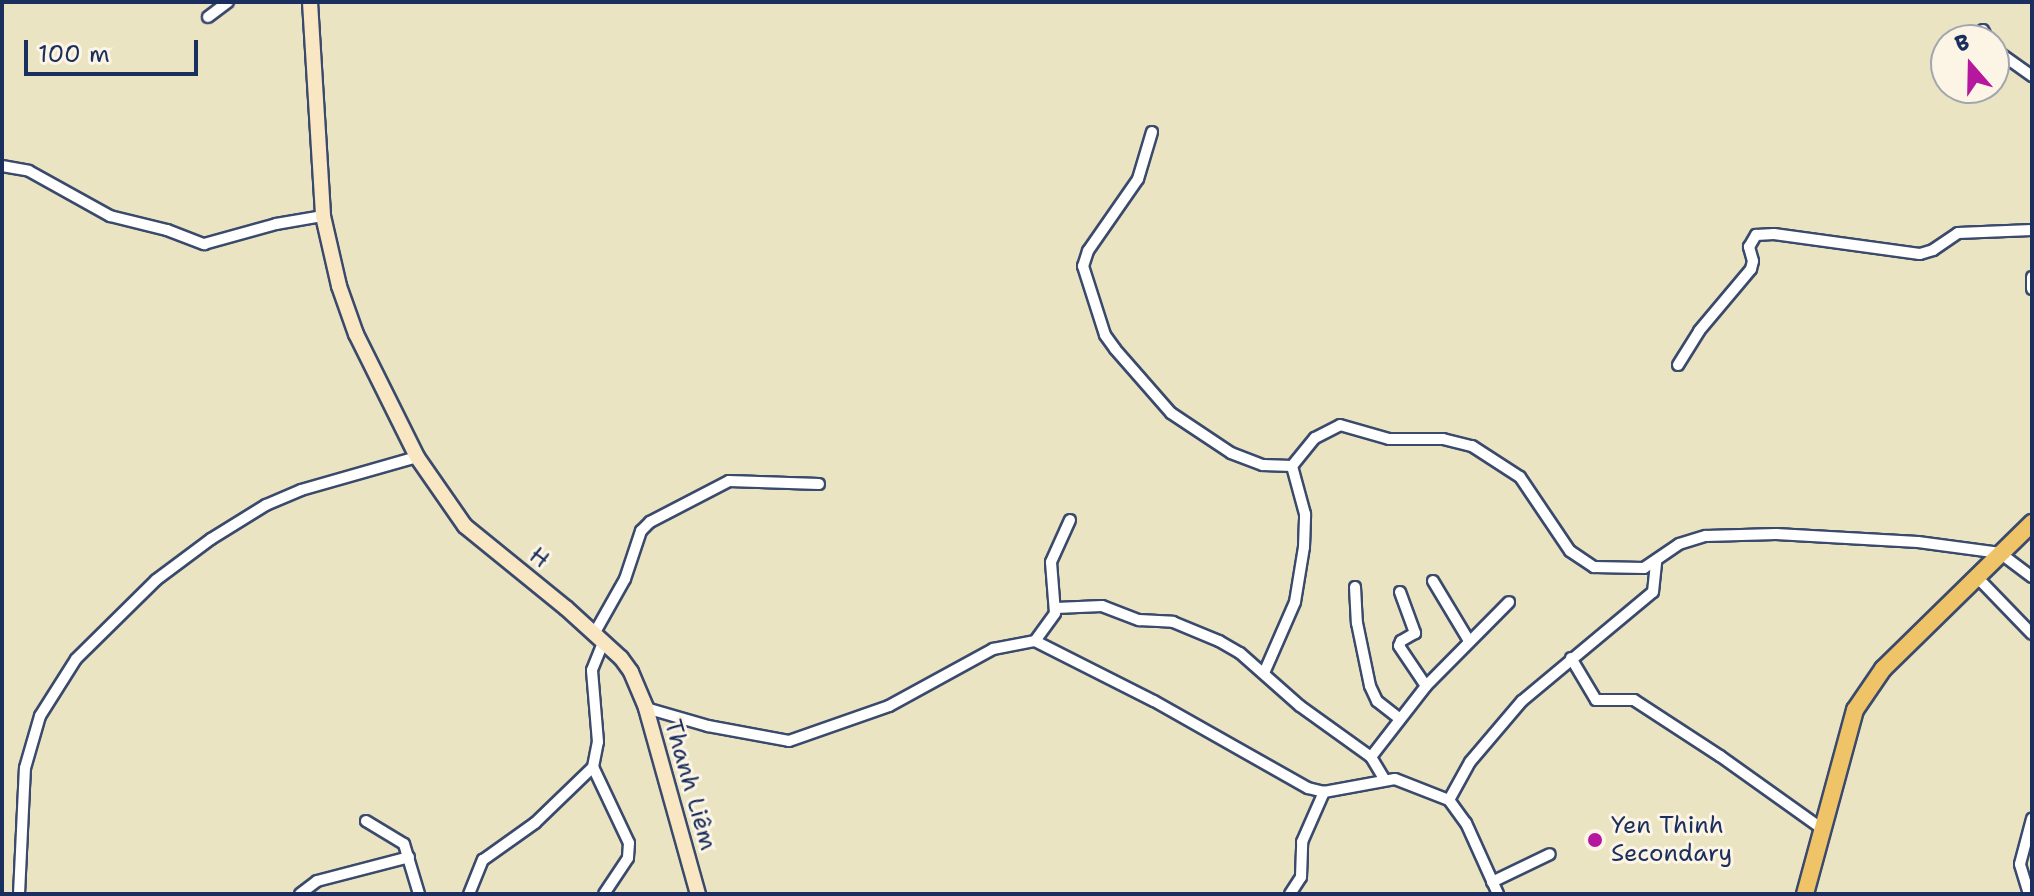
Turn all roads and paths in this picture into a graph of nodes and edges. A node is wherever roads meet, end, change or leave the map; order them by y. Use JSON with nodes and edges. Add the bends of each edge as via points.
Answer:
{"nodes":[{"id":1,"x":228,"y":2,"type":"edge"},
{"id":2,"x":310,"y":2,"type":"edge"},
{"id":3,"x":208,"y":17,"type":"dead end"},
{"id":4,"x":2010,"y":60,"type":"edge"},
{"id":5,"x":2032,"y":76,"type":"edge"},
{"id":6,"x":1152,"y":132,"type":"dead end"},
{"id":7,"x":2,"y":166,"type":"edge"},
{"id":8,"x":323,"y":216,"type":"junction"},
{"id":9,"x":2032,"y":230,"type":"edge"},
{"id":10,"x":2032,"y":277,"type":"edge"},
{"id":11,"x":2032,"y":289,"type":"edge"},
{"id":12,"x":1678,"y":365,"type":"dead end"},
{"id":13,"x":417,"y":457,"type":"junction"},
{"id":14,"x":1292,"y":466,"type":"junction"},
{"id":15,"x":819,"y":484,"type":"dead end"},
{"id":16,"x":1070,"y":520,"type":"dead end"},
{"id":17,"x":2032,"y":523,"type":"edge"},
{"id":18,"x":2000,"y":553,"type":"junction"},
{"id":19,"x":1656,"y":561,"type":"junction"},
{"id":20,"x":1977,"y":577,"type":"junction"},
{"id":21,"x":2032,"y":577,"type":"edge"},
{"id":22,"x":1433,"y":581,"type":"dead end"},
{"id":23,"x":1355,"y":587,"type":"dead end"},
{"id":24,"x":1400,"y":592,"type":"dead end"},
{"id":25,"x":1509,"y":602,"type":"dead end"},
{"id":26,"x":1056,"y":608,"type":"junction"},
{"id":27,"x":2032,"y":634,"type":"edge"},
{"id":28,"x":599,"y":638,"type":"junction"},
{"id":29,"x":1035,"y":641,"type":"junction"},
{"id":30,"x":1469,"y":641,"type":"junction"},
{"id":31,"x":1571,"y":658,"type":"junction"},
{"id":32,"x":1264,"y":673,"type":"junction"},
{"id":33,"x":1426,"y":686,"type":"junction"},
{"id":34,"x":639,"y":688,"type":"joint"},
{"id":35,"x":646,"y":708,"type":"junction"},
{"id":36,"x":1399,"y":718,"type":"junction"},
{"id":37,"x":1371,"y":757,"type":"junction"},
{"id":38,"x":593,"y":767,"type":"junction"},
{"id":39,"x":1384,"y":779,"type":"junction"},
{"id":40,"x":1324,"y":792,"type":"junction"},
{"id":41,"x":1449,"y":800,"type":"junction"},
{"id":42,"x":2032,"y":819,"type":"edge"},
{"id":43,"x":366,"y":821,"type":"dead end"},
{"id":44,"x":1821,"y":828,"type":"junction"},
{"id":45,"x":1550,"y":854,"type":"dead end"},
{"id":46,"x":409,"y":857,"type":"junction"},
{"id":47,"x":1492,"y":882,"type":"junction"},
{"id":48,"x":19,"y":894,"type":"edge"},
{"id":49,"x":300,"y":894,"type":"edge"},
{"id":50,"x":419,"y":894,"type":"edge"},
{"id":51,"x":469,"y":894,"type":"edge"},
{"id":52,"x":604,"y":894,"type":"edge"},
{"id":53,"x":698,"y":894,"type":"edge"},
{"id":54,"x":1290,"y":894,"type":"edge"},
{"id":55,"x":1498,"y":894,"type":"edge"},
{"id":56,"x":1805,"y":894,"type":"edge"},
{"id":57,"x":2029,"y":894,"type":"edge"}],
"edges":[{"from":1,"to":3,"type":"street"},
{"from":2,"to":8,"type":"street","name":"H"},
{"from":4,"to":5,"type":"street"},
{"from":6,"to":14,"type":"street","via":[[1138,179],[1082,263],[1105,335],[1157,399],[1196,433],[1248,462]]},
{"from":7,"to":8,"type":"street","via":[[29,171],[110,216],[204,244]]},
{"from":8,"to":13,"type":"street","name":"H","via":[[356,334]]},
{"from":9,"to":12,"type":"street","via":[[1958,233],[1920,254],[1756,235],[1749,247],[1751,269]]},
{"from":10,"to":11,"type":"street"},
{"from":13,"to":28,"type":"street","name":"H","via":[[465,526]]},
{"from":13,"to":48,"type":"street","via":[[266,505],[156,580],[76,659],[40,716],[25,768]]},
{"from":14,"to":19,"type":"street","via":[[1315,438],[1340,425],[1389,439],[1453,440],[1483,451],[1520,477],[1548,524],[1583,561],[1632,570]]},
{"from":14,"to":32,"type":"street","via":[[1305,514],[1304,547],[1295,602]]},
{"from":15,"to":28,"type":"street","via":[[729,481],[650,522],[641,531]]},
{"from":16,"to":26,"type":"street","via":[[1051,562]]},
{"from":17,"to":18,"type":"main road"},
{"from":18,"to":19,"type":"street","via":[[1918,542],[1776,534],[1693,538]]},
{"from":18,"to":20,"type":"main road"},
{"from":18,"to":21,"type":"street"},
{"from":19,"to":31,"type":"street","via":[[1653,592]]},
{"from":20,"to":27,"type":"street"},
{"from":20,"to":44,"type":"main road","via":[[1883,669],[1862,699]]},
{"from":22,"to":30,"type":"street"},
{"from":23,"to":36,"type":"street","via":[[1370,686],[1377,701]]},
{"from":24,"to":33,"type":"street","via":[[1415,633],[1399,646]]},
{"from":25,"to":30,"type":"street"},
{"from":26,"to":29,"type":"street"},
{"from":26,"to":32,"type":"street","via":[[1102,606],[1139,620],[1173,622],[1240,653]]},
{"from":28,"to":34,"type":"street","name":"H","via":[[621,658]]},
{"from":28,"to":38,"type":"street","via":[[592,670],[598,742]]},
{"from":29,"to":35,"type":"street","via":[[993,649],[889,706],[789,741]]},
{"from":29,"to":40,"type":"street"},
{"from":30,"to":33,"type":"street"},
{"from":31,"to":41,"type":"street","via":[[1522,701],[1470,762]]},
{"from":31,"to":44,"type":"street","via":[[1596,700],[1634,700]]},
{"from":32,"to":37,"type":"street"},
{"from":33,"to":36,"type":"street"},
{"from":34,"to":35,"type":"street","name":"Thanh Liêm"},
{"from":35,"to":53,"type":"street","name":"Thanh Liêm"},
{"from":36,"to":37,"type":"street"},
{"from":37,"to":39,"type":"street"},
{"from":38,"to":51,"type":"street","via":[[535,823],[483,860]]},
{"from":38,"to":52,"type":"street","via":[[629,843],[628,858]]},
{"from":39,"to":40,"type":"street"},
{"from":39,"to":41,"type":"street","via":[[1405,781]]},
{"from":40,"to":54,"type":"street","via":[[1302,842],[1301,877]]},
{"from":41,"to":47,"type":"street","via":[[1466,823]]},
{"from":42,"to":57,"type":"street","via":[[2020,864]]},
{"from":43,"to":46,"type":"street","via":[[401,840]]},
{"from":44,"to":56,"type":"main road"},
{"from":45,"to":47,"type":"street"},
{"from":46,"to":49,"type":"street","via":[[317,881]]},
{"from":46,"to":50,"type":"street"},
{"from":47,"to":55,"type":"street"}]}
